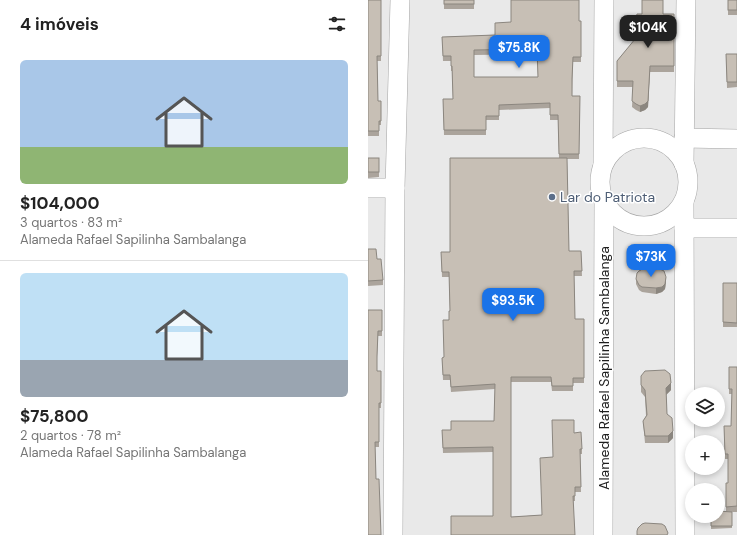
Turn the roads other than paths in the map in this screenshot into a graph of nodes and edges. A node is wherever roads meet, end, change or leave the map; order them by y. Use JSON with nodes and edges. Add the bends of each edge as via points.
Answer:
{"nodes":[{"id":1,"x":400,"y":0,"type":"edge"},
{"id":2,"x":604,"y":0,"type":"edge"},
{"id":3,"x":686,"y":0,"type":"edge"},
{"id":4,"x":684,"y":138,"type":"junction"},
{"id":5,"x":737,"y":139,"type":"edge"},
{"id":6,"x":684,"y":164,"type":"junction"},
{"id":7,"x":603,"y":165,"type":"junction"},
{"id":8,"x":368,"y":188,"type":"edge"},
{"id":9,"x":395,"y":188,"type":"junction"},
{"id":10,"x":604,"y":200,"type":"junction"},
{"id":11,"x":684,"y":202,"type":"junction"},
{"id":12,"x":684,"y":228,"type":"junction"},
{"id":13,"x":737,"y":228,"type":"edge"},
{"id":14,"x":393,"y":535,"type":"edge"},
{"id":15,"x":603,"y":535,"type":"edge"},
{"id":16,"x":685,"y":535,"type":"edge"}],
"edges":[{"from":1,"to":9,"type":"street"},
{"from":2,"to":7,"type":"street","name":"Alameda Rafael Sapilinha Sambalanga"},
{"from":3,"to":4,"type":"street","name":"Alameda Rafael Sapilinha Sambalanga"},
{"from":4,"to":5,"type":"street"},
{"from":4,"to":6,"type":"street","name":"Alameda Rafael Sapilinha Sambalanga"},
{"from":6,"to":7,"type":"street","name":"Alameda Rafael Sapilinha Sambalanga","via":[[679,154],[667,144],[653,138],[638,138],[617,147]]},
{"from":6,"to":11,"type":"street","name":"Alameda Rafael Sapilinha Sambalanga","via":[[689,181]]},
{"from":7,"to":10,"type":"street","name":"Alameda Rafael Sapilinha Sambalanga","via":[[599,180]]},
{"from":8,"to":9,"type":"street"},
{"from":9,"to":14,"type":"street"},
{"from":10,"to":11,"type":"street","name":"Alameda Rafael Sapilinha Sambalanga","via":[[608,209],[618,219],[631,225],[645,227],[659,225],[671,218]]},
{"from":10,"to":15,"type":"street","name":"Alameda Rafael Sapilinha Sambalanga"},
{"from":11,"to":12,"type":"street","name":"Alameda Rafael Sapilinha Sambalanga"},
{"from":12,"to":13,"type":"street"},
{"from":12,"to":16,"type":"street","name":"Alameda Rafael Sapilinha Sambalanga"}]}
